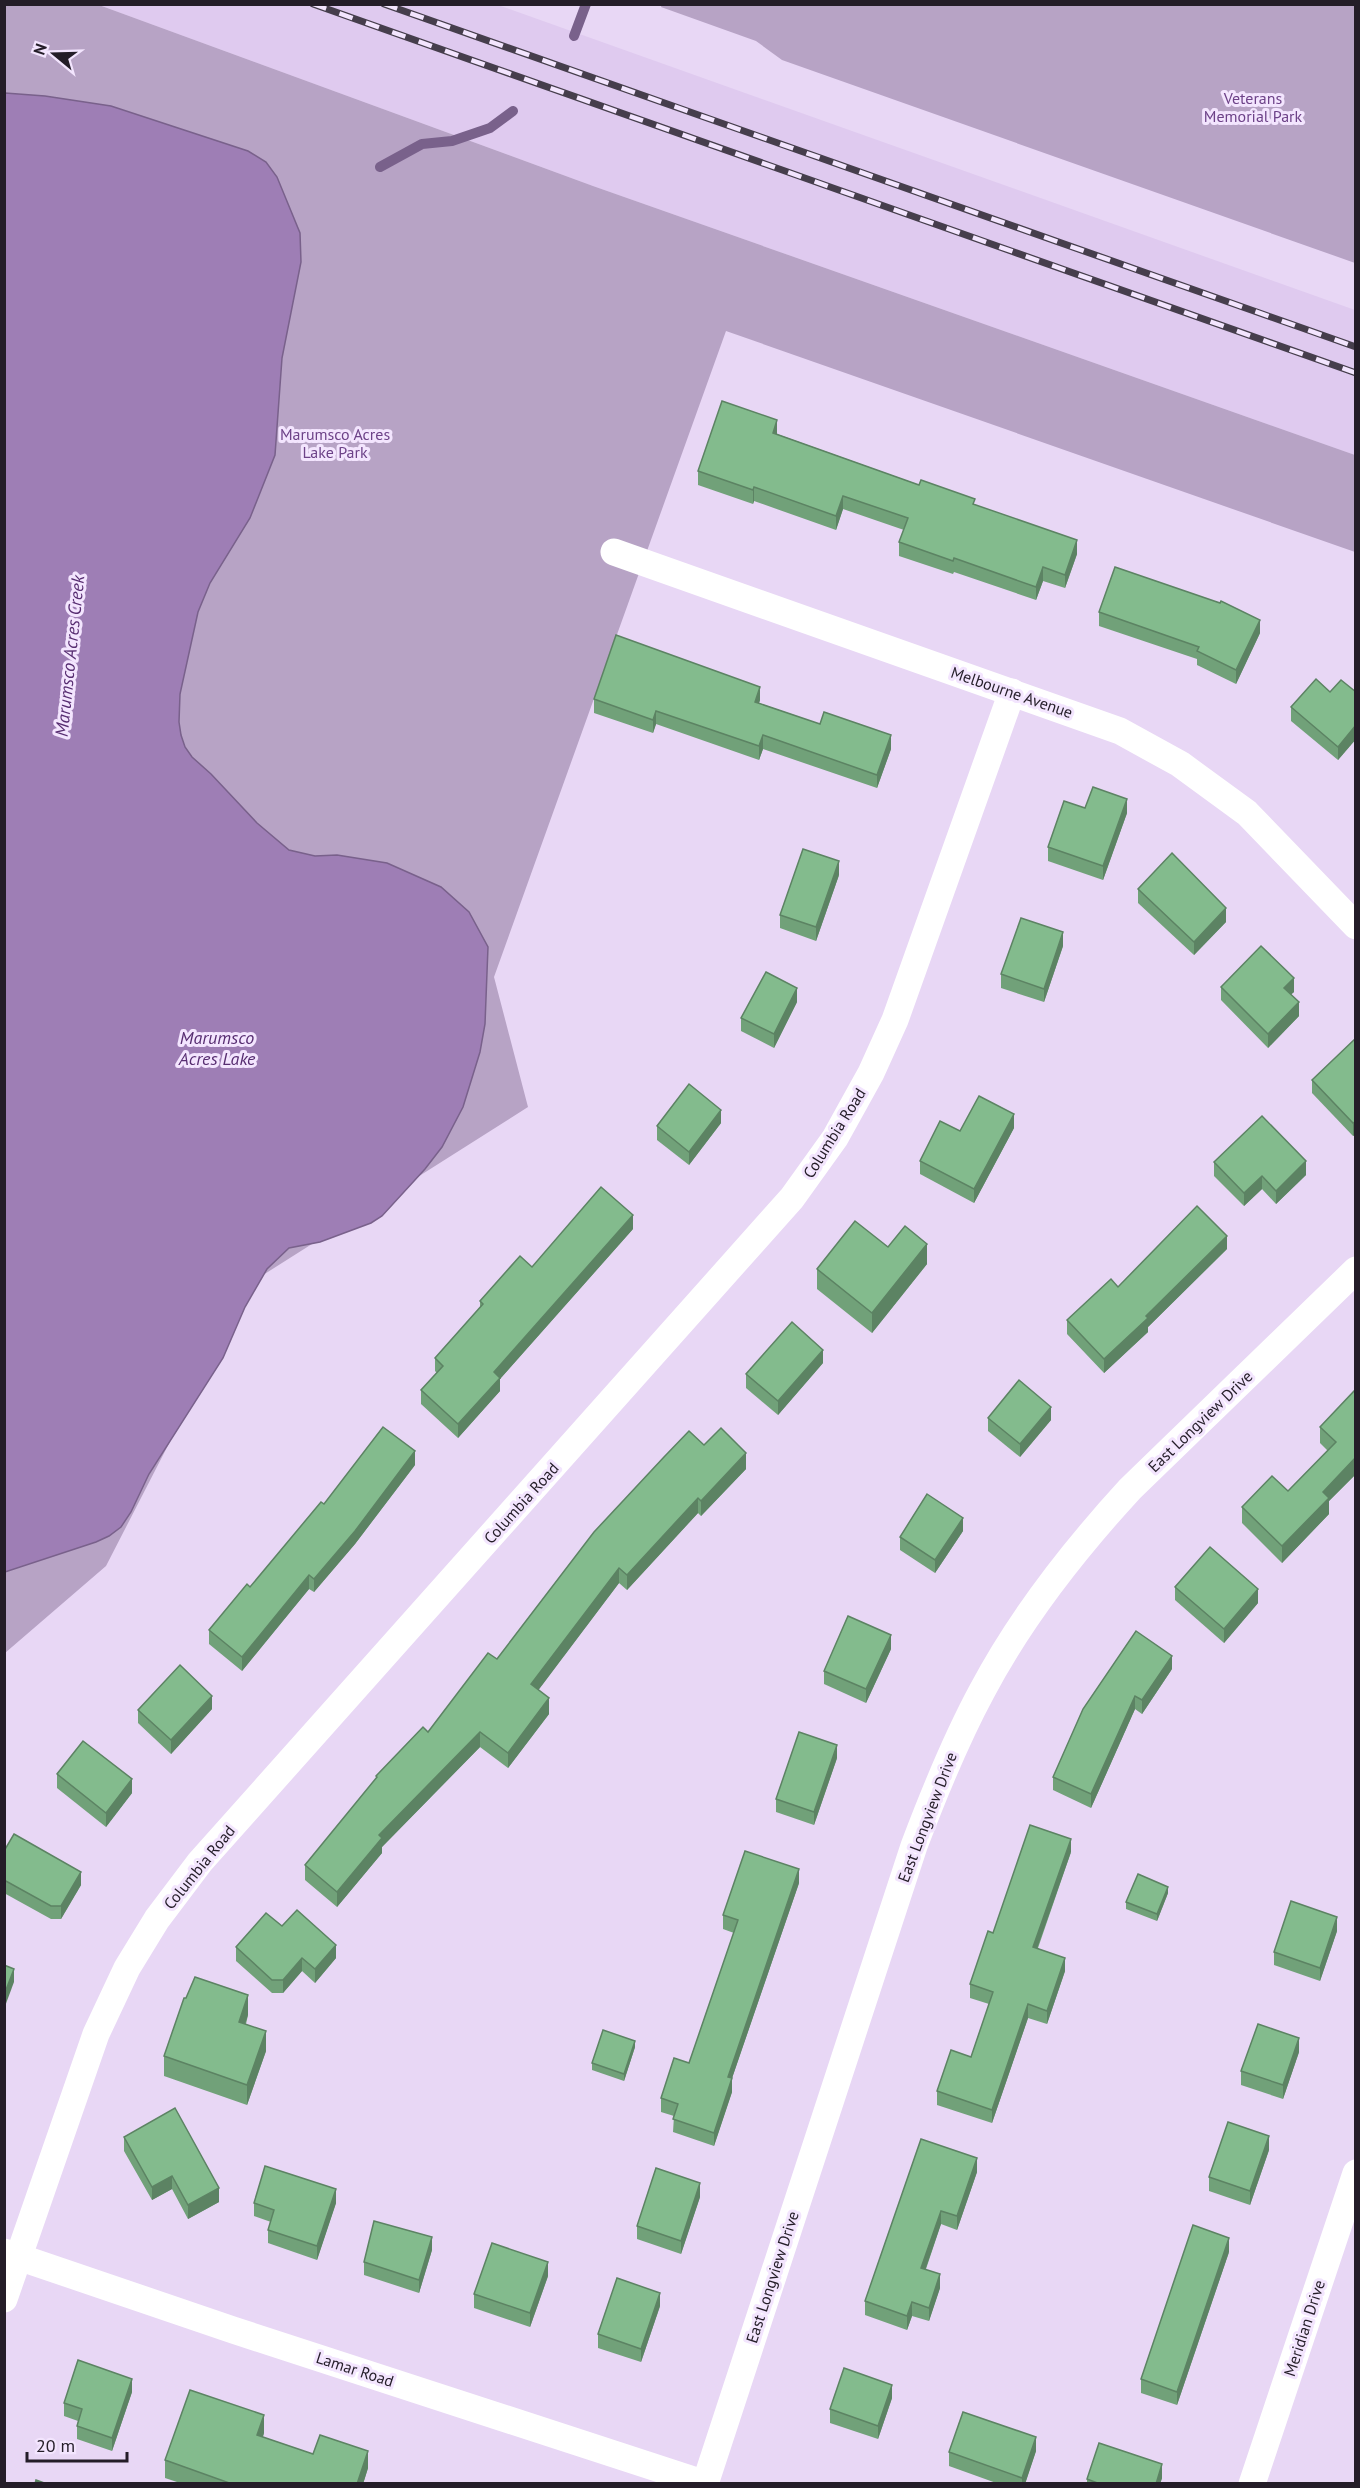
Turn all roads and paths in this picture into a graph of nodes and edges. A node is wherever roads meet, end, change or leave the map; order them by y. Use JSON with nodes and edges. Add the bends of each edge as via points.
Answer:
{"nodes":[{"id":1,"x":614,"y":552,"type":"dead end"},
{"id":2,"x":1012,"y":692,"type":"junction"},
{"id":3,"x":1356,"y":926,"type":"edge"},
{"id":4,"x":1356,"y":1270,"type":"edge"},
{"id":5,"x":1356,"y":2173,"type":"edge"},
{"id":6,"x":11,"y":2254,"type":"edge"},
{"id":7,"x":4,"y":2298,"type":"edge"},
{"id":8,"x":705,"y":2483,"type":"edge"},
{"id":9,"x":1252,"y":2484,"type":"edge"}],
"edges":[{"from":1,"to":2,"type":"street","name":"Melbourne Avenue"},
{"from":2,"to":3,"type":"street","name":"Melbourne Avenue","via":[[1120,731],[1180,764],[1247,813]]},
{"from":2,"to":6,"type":"street","name":"Columbia Road","via":[[895,1020],[835,1138],[792,1198],[200,1862],[157,1919],[127,1968],[96,2034]]},
{"from":4,"to":8,"type":"street","name":"East Longview Drive","via":[[1100,1521],[1040,1600],[982,1690],[952,1751],[914,1846]]},
{"from":5,"to":9,"type":"street","name":"Meridian Drive"},
{"from":6,"to":7,"type":"street","name":"Columbia Road"},
{"from":6,"to":8,"type":"street","name":"Lamar Road"}]}
